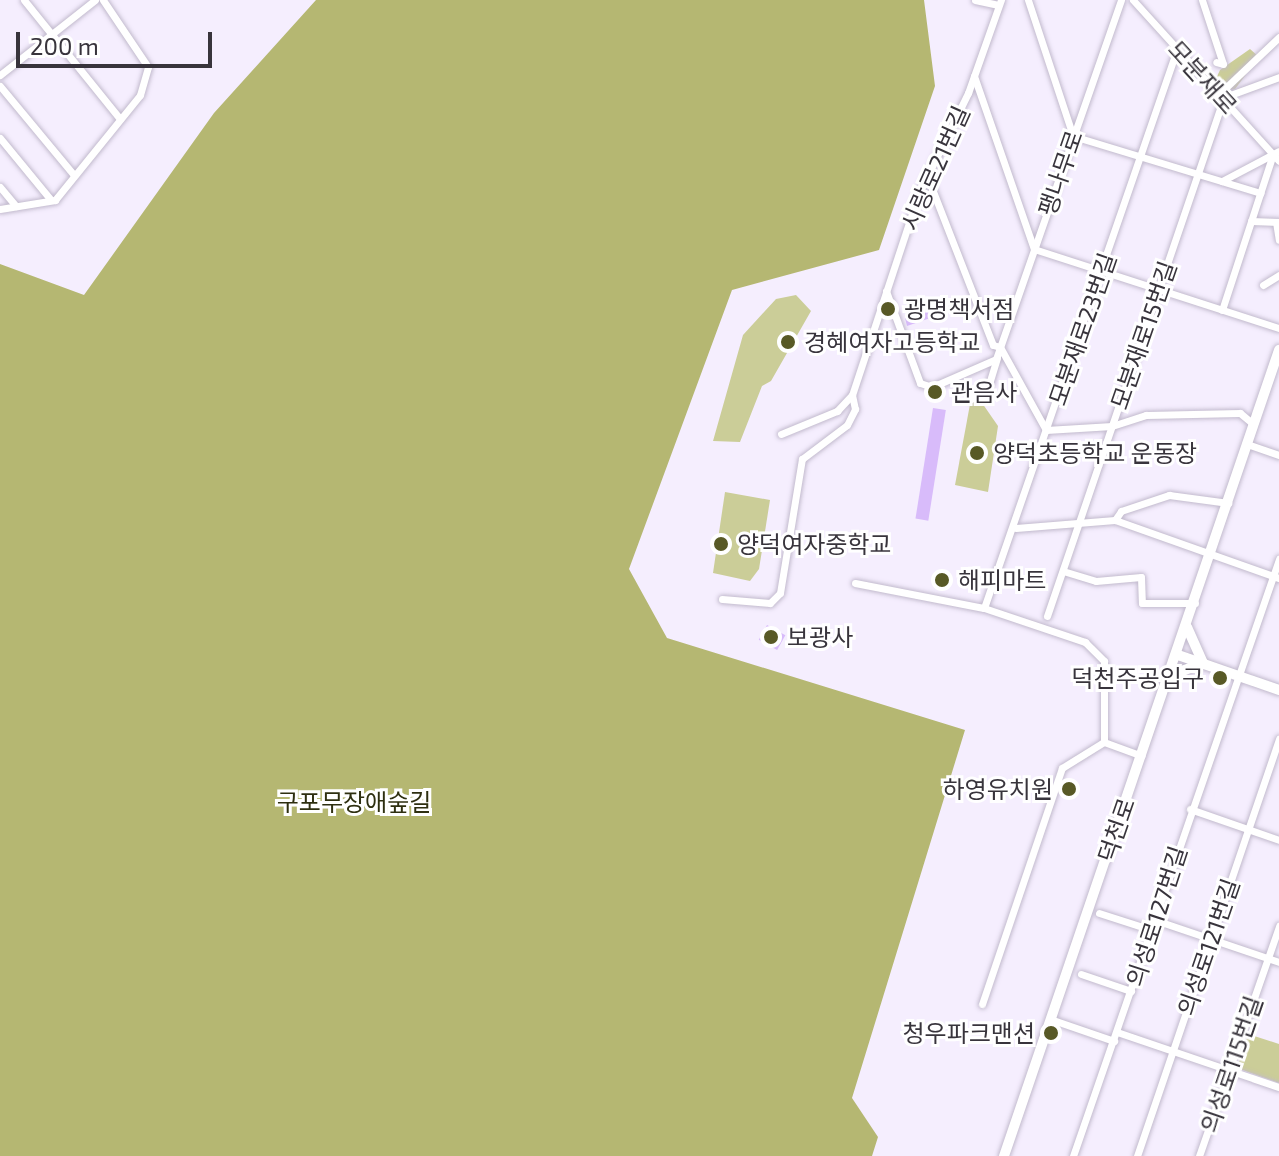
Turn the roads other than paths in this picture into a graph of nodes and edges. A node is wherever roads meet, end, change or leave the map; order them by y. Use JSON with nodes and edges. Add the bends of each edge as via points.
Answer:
{"nodes":[{"id":1,"x":24,"y":0,"type":"edge"},
{"id":2,"x":95,"y":0,"type":"edge"},
{"id":3,"x":103,"y":0,"type":"edge"},
{"id":4,"x":975,"y":0,"type":"edge"},
{"id":5,"x":1028,"y":0,"type":"edge"},
{"id":6,"x":1121,"y":0,"type":"edge"},
{"id":7,"x":1133,"y":0,"type":"edge"},
{"id":8,"x":1202,"y":0,"type":"edge"},
{"id":9,"x":1000,"y":3,"type":"edge"},
{"id":10,"x":52,"y":35,"type":"junction"},
{"id":11,"x":1279,"y":37,"type":"edge"},
{"id":12,"x":1177,"y":49,"type":"junction"},
{"id":13,"x":1216,"y":62,"type":"dead end"},
{"id":14,"x":974,"y":74,"type":"junction"},
{"id":15,"x":0,"y":75,"type":"edge"},
{"id":16,"x":1279,"y":77,"type":"edge"},
{"id":17,"x":1,"y":90,"type":"edge"},
{"id":18,"x":1221,"y":97,"type":"junction"},
{"id":19,"x":120,"y":119,"type":"junction"},
{"id":20,"x":1073,"y":136,"type":"junction"},
{"id":21,"x":0,"y":138,"type":"edge"},
{"id":22,"x":1276,"y":152,"type":"edge"},
{"id":23,"x":1142,"y":157,"type":"junction"},
{"id":24,"x":1279,"y":161,"type":"edge"},
{"id":25,"x":1199,"y":174,"type":"junction"},
{"id":26,"x":74,"y":175,"type":"junction"},
{"id":27,"x":929,"y":181,"type":"junction"},
{"id":28,"x":1222,"y":181,"type":"junction"},
{"id":29,"x":0,"y":187,"type":"edge"},
{"id":30,"x":1261,"y":193,"type":"junction"},
{"id":31,"x":51,"y":200,"type":"junction"},
{"id":32,"x":16,"y":206,"type":"junction"},
{"id":33,"x":0,"y":209,"type":"edge"},
{"id":34,"x":1251,"y":221,"type":"junction"},
{"id":35,"x":1278,"y":222,"type":"edge"},
{"id":36,"x":1279,"y":240,"type":"edge"},
{"id":37,"x":1034,"y":249,"type":"junction"},
{"id":38,"x":1102,"y":271,"type":"junction"},
{"id":39,"x":1279,"y":275,"type":"edge"},
{"id":40,"x":1263,"y":285,"type":"dead end"},
{"id":41,"x":1159,"y":290,"type":"junction"},
{"id":42,"x":886,"y":291,"type":"junction"},
{"id":43,"x":1222,"y":310,"type":"junction"},
{"id":44,"x":1279,"y":328,"type":"edge"},
{"id":45,"x":1000,"y":347,"type":"junction"},
{"id":46,"x":1279,"y":350,"type":"edge"},
{"id":47,"x":852,"y":395,"type":"junction"},
{"id":48,"x":971,"y":399,"type":"dead end"},
{"id":49,"x":1253,"y":424,"type":"junction"},
{"id":50,"x":1112,"y":426,"type":"junction"},
{"id":51,"x":1046,"y":430,"type":"junction"},
{"id":52,"x":781,"y":434,"type":"dead end"},
{"id":53,"x":1247,"y":444,"type":"junction"},
{"id":54,"x":1279,"y":455,"type":"edge"},
{"id":55,"x":1228,"y":503,"type":"junction"},
{"id":56,"x":1115,"y":520,"type":"junction"},
{"id":57,"x":1078,"y":523,"type":"junction"},
{"id":58,"x":1016,"y":528,"type":"junction"},
{"id":59,"x":1212,"y":554,"type":"junction"},
{"id":60,"x":1279,"y":559,"type":"edge"},
{"id":61,"x":1063,"y":571,"type":"junction"},
{"id":62,"x":1276,"y":577,"type":"edge"},
{"id":63,"x":855,"y":583,"type":"dead end"},
{"id":64,"x":722,"y":599,"type":"dead end"},
{"id":65,"x":1195,"y":603,"type":"junction"},
{"id":66,"x":984,"y":608,"type":"junction"},
{"id":67,"x":1047,"y":616,"type":"dead end"},
{"id":68,"x":1187,"y":627,"type":"junction"},
{"id":69,"x":1178,"y":655,"type":"junction"},
{"id":70,"x":1203,"y":663,"type":"junction"},
{"id":71,"x":1239,"y":675,"type":"junction"},
{"id":72,"x":1170,"y":676,"type":"junction"},
{"id":73,"x":1279,"y":690,"type":"edge"},
{"id":74,"x":1279,"y":738,"type":"edge"},
{"id":75,"x":1104,"y":742,"type":"junction"},
{"id":76,"x":1142,"y":756,"type":"junction"},
{"id":77,"x":1190,"y":809,"type":"junction"},
{"id":78,"x":1248,"y":829,"type":"junction"},
{"id":79,"x":1279,"y":840,"type":"edge"},
{"id":80,"x":1099,"y":913,"type":"dead end"},
{"id":81,"x":1155,"y":920,"type":"junction"},
{"id":82,"x":1279,"y":926,"type":"edge"},
{"id":83,"x":1152,"y":930,"type":"junction"},
{"id":84,"x":1211,"y":939,"type":"junction"},
{"id":85,"x":1268,"y":958,"type":"junction"},
{"id":86,"x":1279,"y":962,"type":"edge"},
{"id":87,"x":1081,"y":974,"type":"dead end"},
{"id":88,"x":1131,"y":991,"type":"junction"},
{"id":89,"x":982,"y":1004,"type":"dead end"},
{"id":90,"x":1050,"y":1019,"type":"junction"},
{"id":91,"x":1117,"y":1032,"type":"junction"},
{"id":92,"x":1114,"y":1041,"type":"junction"},
{"id":93,"x":1173,"y":1051,"type":"junction"},
{"id":94,"x":1228,"y":1070,"type":"junction"},
{"id":95,"x":1279,"y":1087,"type":"edge"},
{"id":96,"x":1073,"y":1154,"type":"edge"},
{"id":97,"x":1004,"y":1156,"type":"edge"},
{"id":98,"x":1084,"y":1156,"type":"edge"},
{"id":99,"x":1137,"y":1156,"type":"edge"},
{"id":100,"x":1199,"y":1156,"type":"edge"}],
"edges":[{"from":1,"to":10,"type":"street"},
{"from":2,"to":10,"type":"street"},
{"from":3,"to":19,"type":"street","via":[[148,67],[140,95]]},
{"from":4,"to":9,"type":"street"},
{"from":5,"to":20,"type":"street"},
{"from":6,"to":20,"type":"street","name":"팽나무로"},
{"from":7,"to":12,"type":"street","name":"모분재로"},
{"from":8,"to":13,"type":"street","via":[[1223,64]]},
{"from":9,"to":14,"type":"street","name":"시랑로21번길"},
{"from":10,"to":15,"type":"street"},
{"from":10,"to":19,"type":"street"},
{"from":11,"to":18,"type":"street"},
{"from":12,"to":18,"type":"street","name":"모분재로"},
{"from":12,"to":23,"type":"street","name":"모분재로23번길"},
{"from":14,"to":27,"type":"street","name":"시랑로21번길"},
{"from":14,"to":37,"type":"street"},
{"from":16,"to":18,"type":"street"},
{"from":17,"to":26,"type":"street"},
{"from":18,"to":22,"type":"street","name":"모분재로"},
{"from":18,"to":25,"type":"street","name":"모분재로15번길"},
{"from":19,"to":26,"type":"street"},
{"from":20,"to":23,"type":"street"},
{"from":20,"to":37,"type":"street","name":"팽나무로"},
{"from":21,"to":31,"type":"street"},
{"from":22,"to":24,"type":"street","name":"모분재로"},
{"from":22,"to":28,"type":"street"},
{"from":22,"to":30,"type":"street"},
{"from":23,"to":25,"type":"street"},
{"from":23,"to":38,"type":"street","name":"모분재로23번길"},
{"from":25,"to":28,"type":"street"},
{"from":25,"to":41,"type":"street","name":"모분재로15번길"},
{"from":26,"to":31,"type":"street"},
{"from":27,"to":42,"type":"street","name":"시랑로21번길","via":[[918,195]]},
{"from":27,"to":45,"type":"street","via":[[993,345]]},
{"from":28,"to":30,"type":"street"},
{"from":29,"to":32,"type":"street"},
{"from":30,"to":34,"type":"street"},
{"from":31,"to":32,"type":"street"},
{"from":32,"to":33,"type":"street"},
{"from":34,"to":35,"type":"street"},
{"from":34,"to":43,"type":"street"},
{"from":35,"to":36,"type":"street"},
{"from":37,"to":38,"type":"street"},
{"from":37,"to":45,"type":"street","name":"팽나무로"},
{"from":38,"to":41,"type":"street"},
{"from":38,"to":51,"type":"street","name":"모분재로23번길"},
{"from":39,"to":40,"type":"street"},
{"from":41,"to":43,"type":"street"},
{"from":41,"to":50,"type":"street","name":"모분재로15번길"},
{"from":42,"to":45,"type":"street","name":"팽나무로","via":[[920,383],[932,387],[996,359]]},
{"from":42,"to":47,"type":"street","name":"시랑로21번길"},
{"from":43,"to":44,"type":"street"},
{"from":45,"to":48,"type":"street","name":"팽나무로","via":[[989,384]]},
{"from":45,"to":51,"type":"street"},
{"from":46,"to":49,"type":"main road","name":"덕천로"},
{"from":47,"to":52,"type":"street","via":[[837,411]]},
{"from":47,"to":64,"type":"street","name":"시랑로21번길","via":[[855,409],[847,425],[802,459],[780,593],[770,603]]},
{"from":49,"to":50,"type":"street","via":[[1240,413],[1146,415]]},
{"from":49,"to":53,"type":"main road","name":"덕천로"},
{"from":50,"to":51,"type":"street"},
{"from":50,"to":57,"type":"street","name":"모분재로15번길"},
{"from":51,"to":58,"type":"street","name":"모분재로23번길"},
{"from":53,"to":54,"type":"street"},
{"from":53,"to":55,"type":"main road","name":"덕천로"},
{"from":55,"to":56,"type":"street","via":[[1169,495],[1121,511]]},
{"from":55,"to":59,"type":"main road","name":"덕천로"},
{"from":56,"to":57,"type":"street"},
{"from":56,"to":59,"type":"street"},
{"from":57,"to":58,"type":"street"},
{"from":57,"to":61,"type":"street","name":"모분재로15번길"},
{"from":58,"to":66,"type":"street","name":"모분재로23번길"},
{"from":59,"to":62,"type":"street"},
{"from":59,"to":65,"type":"main road","name":"덕천로"},
{"from":60,"to":62,"type":"street","name":"의성로127번길"},
{"from":61,"to":65,"type":"street","via":[[1096,581],[1141,577],[1142,603]]},
{"from":61,"to":67,"type":"street","name":"모분재로15번길"},
{"from":62,"to":71,"type":"street","name":"의성로127번길"},
{"from":63,"to":66,"type":"street"},
{"from":65,"to":68,"type":"main road","name":"덕천로"},
{"from":66,"to":75,"type":"street","via":[[1096,650],[1104,661]]},
{"from":68,"to":69,"type":"main road","name":"덕천로"},
{"from":68,"to":70,"type":"main road"},
{"from":69,"to":70,"type":"main road"},
{"from":69,"to":72,"type":"main road","name":"덕천로"},
{"from":70,"to":71,"type":"main road"},
{"from":70,"to":72,"type":"main road"},
{"from":71,"to":73,"type":"main road"},
{"from":71,"to":77,"type":"street","name":"의성로127번길"},
{"from":72,"to":76,"type":"main road","name":"덕천로"},
{"from":74,"to":78,"type":"street","name":"의성로121번길"},
{"from":75,"to":76,"type":"street"},
{"from":75,"to":89,"type":"street","via":[[1062,768]]},
{"from":76,"to":90,"type":"main road","name":"덕천로"},
{"from":77,"to":78,"type":"street"},
{"from":77,"to":81,"type":"street","name":"의성로127번길"},
{"from":78,"to":79,"type":"street"},
{"from":78,"to":84,"type":"street","name":"의성로121번길"},
{"from":80,"to":83,"type":"street"},
{"from":81,"to":83,"type":"street","name":"의성로127번길"},
{"from":81,"to":84,"type":"street"},
{"from":82,"to":85,"type":"street","name":"의성로115번길"},
{"from":83,"to":88,"type":"street","name":"의성로127번길"},
{"from":84,"to":85,"type":"street"},
{"from":84,"to":93,"type":"street","name":"의성로121번길"},
{"from":85,"to":86,"type":"street"},
{"from":85,"to":94,"type":"street","name":"의성로115번길"},
{"from":87,"to":88,"type":"street"},
{"from":88,"to":91,"type":"street","name":"의성로127번길"},
{"from":90,"to":92,"type":"street"},
{"from":90,"to":97,"type":"main road","name":"덕천로"},
{"from":91,"to":92,"type":"street","name":"의성로127번길"},
{"from":91,"to":93,"type":"street"},
{"from":92,"to":96,"type":"street","name":"의성로127번길"},
{"from":93,"to":94,"type":"street"},
{"from":93,"to":99,"type":"street","name":"의성로121번길"},
{"from":94,"to":95,"type":"street"},
{"from":94,"to":100,"type":"street","name":"의성로115번길"},
{"from":96,"to":98,"type":"street"}]}
